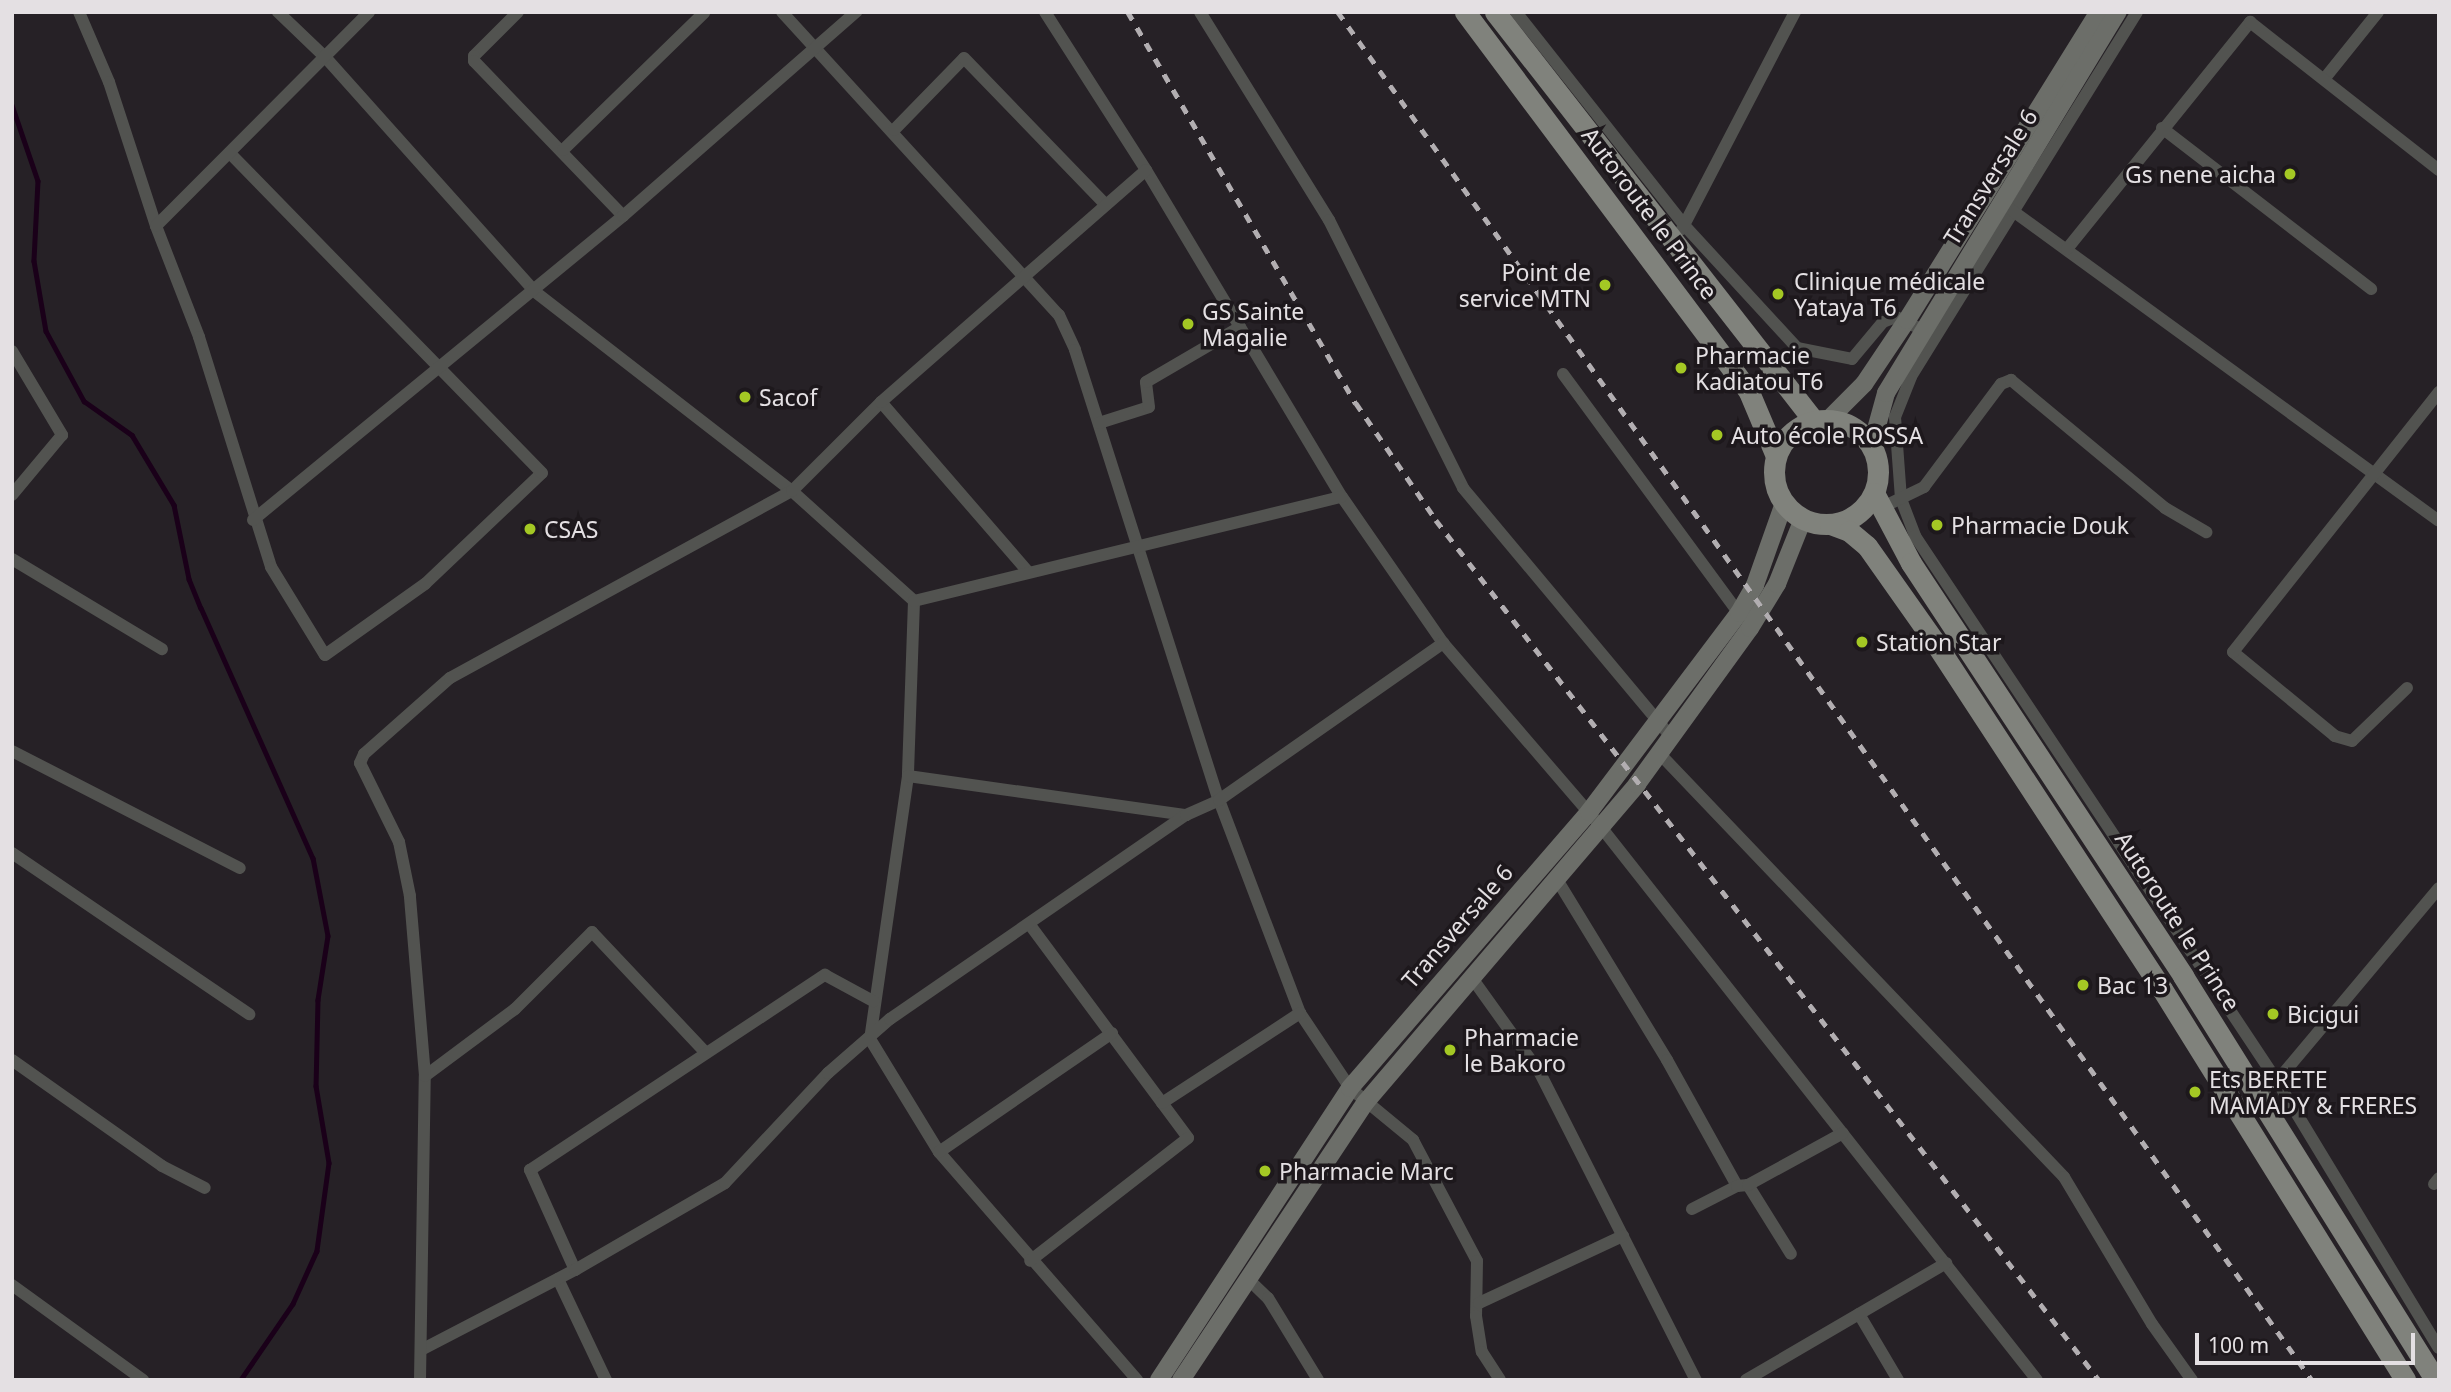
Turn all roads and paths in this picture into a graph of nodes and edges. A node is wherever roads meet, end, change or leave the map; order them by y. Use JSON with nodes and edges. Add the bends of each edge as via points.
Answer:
{"nodes":[{"id":1,"x":79,"y":12,"type":"edge"},
{"id":2,"x":278,"y":12,"type":"edge"},
{"id":3,"x":369,"y":12,"type":"edge"},
{"id":4,"x":518,"y":12,"type":"edge"},
{"id":5,"x":782,"y":12,"type":"edge"},
{"id":6,"x":856,"y":12,"type":"edge"},
{"id":7,"x":1045,"y":12,"type":"edge"},
{"id":8,"x":1200,"y":12,"type":"edge"},
{"id":9,"x":1465,"y":12,"type":"edge"},
{"id":10,"x":1496,"y":12,"type":"edge"},
{"id":11,"x":1516,"y":12,"type":"edge"},
{"id":12,"x":2099,"y":12,"type":"edge"},
{"id":13,"x":2119,"y":12,"type":"edge"},
{"id":14,"x":2137,"y":12,"type":"edge"},
{"id":15,"x":2378,"y":12,"type":"edge"},
{"id":16,"x":704,"y":13,"type":"edge"},
{"id":17,"x":1791,"y":14,"type":"edge"},
{"id":18,"x":817,"y":48,"type":"junction"},
{"id":19,"x":326,"y":58,"type":"junction"},
{"id":20,"x":2325,"y":78,"type":"junction"},
{"id":21,"x":2162,"y":128,"type":"junction"},
{"id":22,"x":894,"y":130,"type":"junction"},
{"id":23,"x":563,"y":150,"type":"junction"},
{"id":24,"x":230,"y":153,"type":"junction"},
{"id":25,"x":2437,"y":165,"type":"edge"},
{"id":26,"x":1146,"y":170,"type":"junction"},
{"id":27,"x":1106,"y":205,"type":"junction"},
{"id":28,"x":2008,"y":207,"type":"junction"},
{"id":29,"x":622,"y":216,"type":"junction"},
{"id":30,"x":1684,"y":225,"type":"junction"},
{"id":31,"x":156,"y":226,"type":"junction"},
{"id":32,"x":1673,"y":246,"type":"junction"},
{"id":33,"x":2067,"y":249,"type":"junction"},
{"id":34,"x":1026,"y":276,"type":"junction"},
{"id":35,"x":2371,"y":289,"type":"dead end"},
{"id":36,"x":534,"y":291,"type":"junction"},
{"id":37,"x":1907,"y":320,"type":"junction"},
{"id":38,"x":1240,"y":327,"type":"junction"},
{"id":39,"x":1923,"y":330,"type":"junction"},
{"id":40,"x":12,"y":351,"type":"edge"},
{"id":41,"x":438,"y":368,"type":"junction"},
{"id":42,"x":1563,"y":374,"type":"dead end"},
{"id":43,"x":2439,"y":392,"type":"edge"},
{"id":44,"x":881,"y":402,"type":"junction"},
{"id":45,"x":1888,"y":413,"type":"junction"},
{"id":46,"x":1821,"y":420,"type":"junction"},
{"id":47,"x":1099,"y":424,"type":"junction"},
{"id":48,"x":1872,"y":444,"type":"junction"},
{"id":49,"x":1776,"y":456,"type":"junction"},
{"id":50,"x":2375,"y":471,"type":"junction"},
{"id":51,"x":792,"y":491,"type":"junction"},
{"id":52,"x":12,"y":495,"type":"edge"},
{"id":53,"x":1342,"y":497,"type":"junction"},
{"id":54,"x":1886,"y":500,"type":"junction"},
{"id":55,"x":1784,"y":503,"type":"junction"},
{"id":56,"x":1802,"y":519,"type":"junction"},
{"id":57,"x":253,"y":520,"type":"junction"},
{"id":58,"x":2439,"y":521,"type":"edge"},
{"id":59,"x":1829,"y":524,"type":"junction"},
{"id":60,"x":2206,"y":532,"type":"dead end"},
{"id":61,"x":1135,"y":549,"type":"junction"},
{"id":62,"x":12,"y":559,"type":"edge"},
{"id":63,"x":1028,"y":572,"type":"junction"},
{"id":64,"x":914,"y":601,"type":"junction"},
{"id":65,"x":1739,"y":613,"type":"junction"},
{"id":66,"x":1750,"y":628,"type":"junction"},
{"id":67,"x":1443,"y":643,"type":"junction"},
{"id":68,"x":162,"y":649,"type":"dead end"},
{"id":69,"x":2407,"y":688,"type":"dead end"},
{"id":70,"x":1663,"y":729,"type":"junction"},
{"id":71,"x":12,"y":751,"type":"edge"},
{"id":72,"x":1658,"y":752,"type":"junction"},
{"id":73,"x":908,"y":776,"type":"junction"},
{"id":74,"x":1219,"y":800,"type":"junction"},
{"id":75,"x":1589,"y":812,"type":"junction"},
{"id":76,"x":1186,"y":815,"type":"junction"},
{"id":77,"x":1601,"y":827,"type":"junction"},
{"id":78,"x":12,"y":853,"type":"edge"},
{"id":79,"x":240,"y":869,"type":"dead end"},
{"id":80,"x":1556,"y":878,"type":"junction"},
{"id":81,"x":2439,"y":888,"type":"edge"},
{"id":82,"x":1030,"y":925,"type":"junction"},
{"id":83,"x":1472,"y":978,"type":"junction"},
{"id":84,"x":873,"y":1001,"type":"junction"},
{"id":85,"x":1300,"y":1013,"type":"junction"},
{"id":86,"x":249,"y":1014,"type":"dead end"},
{"id":87,"x":1112,"y":1033,"type":"junction"},
{"id":88,"x":870,"y":1039,"type":"junction"},
{"id":89,"x":705,"y":1052,"type":"junction"},
{"id":90,"x":12,"y":1060,"type":"edge"},
{"id":91,"x":425,"y":1076,"type":"junction"},
{"id":92,"x":2277,"y":1081,"type":"junction"},
{"id":93,"x":1350,"y":1088,"type":"junction"},
{"id":94,"x":2258,"y":1095,"type":"junction"},
{"id":95,"x":1162,"y":1103,"type":"junction"},
{"id":96,"x":1365,"y":1103,"type":"junction"},
{"id":97,"x":1843,"y":1133,"type":"junction"},
{"id":98,"x":939,"y":1152,"type":"junction"},
{"id":99,"x":1743,"y":1186,"type":"junction"},
{"id":100,"x":205,"y":1188,"type":"dead end"},
{"id":101,"x":1692,"y":1209,"type":"dead end"},
{"id":102,"x":1623,"y":1236,"type":"junction"},
{"id":103,"x":1791,"y":1254,"type":"dead end"},
{"id":104,"x":1030,"y":1261,"type":"junction"},
{"id":105,"x":1946,"y":1263,"type":"junction"},
{"id":106,"x":575,"y":1270,"type":"junction"},
{"id":107,"x":1247,"y":1278,"type":"junction"},
{"id":108,"x":558,"y":1279,"type":"junction"},
{"id":109,"x":12,"y":1285,"type":"edge"},
{"id":110,"x":1479,"y":1303,"type":"junction"},
{"id":111,"x":1859,"y":1314,"type":"junction"},
{"id":112,"x":2439,"y":1348,"type":"edge"},
{"id":113,"x":421,"y":1350,"type":"junction"},
{"id":114,"x":143,"y":1380,"type":"edge"},
{"id":115,"x":420,"y":1380,"type":"edge"},
{"id":116,"x":606,"y":1380,"type":"edge"},
{"id":117,"x":1137,"y":1380,"type":"edge"},
{"id":118,"x":1159,"y":1380,"type":"edge"},
{"id":119,"x":1181,"y":1380,"type":"edge"},
{"id":120,"x":1318,"y":1380,"type":"edge"},
{"id":121,"x":1500,"y":1380,"type":"edge"},
{"id":122,"x":1696,"y":1380,"type":"edge"},
{"id":123,"x":1746,"y":1380,"type":"edge"},
{"id":124,"x":1898,"y":1380,"type":"edge"},
{"id":125,"x":2037,"y":1380,"type":"edge"},
{"id":126,"x":2192,"y":1380,"type":"edge"},
{"id":127,"x":2405,"y":1380,"type":"edge"},
{"id":128,"x":2435,"y":1380,"type":"edge"}],
"edges":[{"from":1,"to":31,"type":"street","via":[[110,82]]},
{"from":2,"to":19,"type":"street"},
{"from":3,"to":19,"type":"street"},
{"from":4,"to":23,"type":"street","via":[[474,61]]},
{"from":5,"to":18,"type":"street"},
{"from":6,"to":18,"type":"street"},
{"from":7,"to":26,"type":"street"},
{"from":8,"to":70,"type":"street","via":[[1329,220],[1462,488]]},
{"from":9,"to":49,"type":"main road","name":"Autoroute le Prince","via":[[1749,392]]},
{"from":10,"to":32,"type":"main road","name":"Autoroute le Prince"},
{"from":11,"to":30,"type":"street"},
{"from":12,"to":37,"type":"main road","name":"Transversale 6"},
{"from":13,"to":28,"type":"main road","name":"Transversale 6"},
{"from":14,"to":28,"type":"street"},
{"from":15,"to":20,"type":"street"},
{"from":16,"to":23,"type":"street"},
{"from":17,"to":30,"type":"street"},
{"from":18,"to":22,"type":"street"},
{"from":18,"to":29,"type":"street"},
{"from":19,"to":24,"type":"street"},
{"from":19,"to":36,"type":"street"},
{"from":20,"to":21,"type":"street","via":[[2250,22]]},
{"from":20,"to":25,"type":"street"},
{"from":21,"to":33,"type":"street"},
{"from":21,"to":35,"type":"street"},
{"from":22,"to":27,"type":"street","via":[[964,58]]},
{"from":22,"to":34,"type":"street"},
{"from":23,"to":29,"type":"street"},
{"from":24,"to":31,"type":"street"},
{"from":24,"to":41,"type":"street"},
{"from":26,"to":27,"type":"street"},
{"from":26,"to":38,"type":"street"},
{"from":27,"to":34,"type":"street"},
{"from":28,"to":33,"type":"street"},
{"from":28,"to":39,"type":"main road","name":"Transversale 6"},
{"from":28,"to":45,"type":"street"},
{"from":29,"to":36,"type":"street"},
{"from":30,"to":32,"type":"street"},
{"from":30,"to":37,"type":"street","via":[[1797,348],[1852,359],[1883,322]]},
{"from":31,"to":57,"type":"street","via":[[199,337]]},
{"from":32,"to":46,"type":"main road","name":"Autoroute le Prince"},
{"from":33,"to":50,"type":"street"},
{"from":34,"to":44,"type":"street"},
{"from":34,"to":47,"type":"street","via":[[1059,315]]},
{"from":36,"to":41,"type":"street"},
{"from":36,"to":51,"type":"street"},
{"from":37,"to":39,"type":"street"},
{"from":37,"to":46,"type":"main road","name":"Transversale 6","via":[[1864,384]]},
{"from":38,"to":47,"type":"street","via":[[1146,382],[1149,407]]},
{"from":38,"to":53,"type":"street"},
{"from":39,"to":45,"type":"main road","name":"Transversale 6"},
{"from":40,"to":52,"type":"street","via":[[62,435]]},
{"from":41,"to":57,"type":"street"},
{"from":41,"to":57,"type":"street","via":[[542,473],[425,584],[325,655],[271,567]]},
{"from":42,"to":65,"type":"street"},
{"from":43,"to":50,"type":"street"},
{"from":44,"to":51,"type":"street"},
{"from":44,"to":63,"type":"street"},
{"from":45,"to":48,"type":"main road","name":"Transversale 6"},
{"from":45,"to":54,"type":"street"},
{"from":46,"to":48,"type":"main road","via":[[1855,429]]},
{"from":46,"to":49,"type":"main road","via":[[1791,434]]},
{"from":47,"to":61,"type":"street"},
{"from":48,"to":54,"type":"main road"},
{"from":49,"to":55,"type":"main road","via":[[1774,480]]},
{"from":50,"to":58,"type":"street"},
{"from":50,"to":69,"type":"street","via":[[2233,652],[2335,736],[2352,741]]},
{"from":51,"to":64,"type":"street"},
{"from":51,"to":91,"type":"street","via":[[450,678],[364,754],[360,763],[399,842],[410,896]]},
{"from":53,"to":61,"type":"street"},
{"from":53,"to":67,"type":"street"},
{"from":54,"to":59,"type":"main road","via":[[1848,520]]},
{"from":54,"to":60,"type":"street","via":[[1924,486],[2001,384],[2011,380],[2165,508]]},
{"from":54,"to":92,"type":"street","via":[[1915,536]]},
{"from":54,"to":94,"type":"main road","name":"Autoroute le Prince","via":[[1911,564]]},
{"from":55,"to":56,"type":"main road"},
{"from":55,"to":65,"type":"main road","name":"Transversale 6","via":[[1755,584]]},
{"from":56,"to":59,"type":"main road"},
{"from":56,"to":66,"type":"main road","name":"Transversale 6","via":[[1777,584]]},
{"from":59,"to":127,"type":"main road","via":[[1850,531],[1867,546],[1934,641],[2162,989]]},
{"from":61,"to":63,"type":"street"},
{"from":61,"to":74,"type":"street"},
{"from":62,"to":68,"type":"street"},
{"from":63,"to":64,"type":"street"},
{"from":64,"to":73,"type":"street"},
{"from":65,"to":66,"type":"street"},
{"from":65,"to":70,"type":"main road","name":"Transversale 6"},
{"from":66,"to":70,"type":"main road","name":"Transversale 6"},
{"from":67,"to":74,"type":"street"},
{"from":67,"to":75,"type":"street"},
{"from":70,"to":72,"type":"main road","name":"Transversale 6"},
{"from":70,"to":75,"type":"main road","name":"Transversale 6"},
{"from":71,"to":79,"type":"street"},
{"from":72,"to":77,"type":"main road","name":"Transversale 6"},
{"from":72,"to":126,"type":"street","via":[[2064,1177],[2151,1324]]},
{"from":73,"to":76,"type":"street"},
{"from":73,"to":84,"type":"street"},
{"from":74,"to":76,"type":"street"},
{"from":74,"to":85,"type":"street"},
{"from":75,"to":77,"type":"street"},
{"from":75,"to":93,"type":"main road","name":"Transversale 6"},
{"from":76,"to":82,"type":"street"},
{"from":77,"to":80,"type":"main road","name":"Transversale 6"},
{"from":77,"to":97,"type":"street"},
{"from":78,"to":86,"type":"street"},
{"from":80,"to":83,"type":"main road","name":"Transversale 6"},
{"from":80,"to":99,"type":"street"},
{"from":81,"to":92,"type":"street"},
{"from":82,"to":87,"type":"street"},
{"from":82,"to":88,"type":"street","via":[[890,1019]]},
{"from":83,"to":96,"type":"main road","name":"Transversale 6"},
{"from":83,"to":102,"type":"street","via":[[1541,1073]]},
{"from":84,"to":88,"type":"street"},
{"from":84,"to":89,"type":"street","via":[[825,975]]},
{"from":85,"to":93,"type":"street"},
{"from":85,"to":95,"type":"street"},
{"from":87,"to":95,"type":"street"},
{"from":87,"to":98,"type":"street"},
{"from":88,"to":98,"type":"street"},
{"from":88,"to":106,"type":"street","via":[[828,1073],[725,1183]]},
{"from":89,"to":91,"type":"street","via":[[592,932],[515,1009]]},
{"from":89,"to":106,"type":"street","via":[[530,1170]]},
{"from":90,"to":100,"type":"street","via":[[162,1166]]},
{"from":91,"to":113,"type":"street"},
{"from":92,"to":94,"type":"street"},
{"from":92,"to":112,"type":"street"},
{"from":93,"to":96,"type":"street"},
{"from":93,"to":118,"type":"main road","name":"Transversale 6"},
{"from":94,"to":128,"type":"main road","name":"Autoroute le Prince"},
{"from":95,"to":104,"type":"street","via":[[1188,1138]]},
{"from":96,"to":107,"type":"main road","name":"Transversale 6"},
{"from":96,"to":110,"type":"street","via":[[1413,1140],[1477,1261]]},
{"from":97,"to":99,"type":"street"},
{"from":97,"to":105,"type":"street"},
{"from":98,"to":104,"type":"street"},
{"from":99,"to":101,"type":"street"},
{"from":99,"to":103,"type":"street"},
{"from":102,"to":110,"type":"street"},
{"from":102,"to":122,"type":"street"},
{"from":104,"to":117,"type":"street"},
{"from":105,"to":111,"type":"street"},
{"from":105,"to":125,"type":"street"},
{"from":106,"to":108,"type":"street"},
{"from":107,"to":119,"type":"main road","name":"Transversale 6"},
{"from":107,"to":120,"type":"street","via":[[1268,1298]]},
{"from":108,"to":113,"type":"street"},
{"from":108,"to":116,"type":"street"},
{"from":109,"to":114,"type":"street"},
{"from":110,"to":121,"type":"street","via":[[1476,1316],[1482,1352]]},
{"from":111,"to":123,"type":"street"},
{"from":111,"to":124,"type":"street"},
{"from":113,"to":115,"type":"street"}]}
